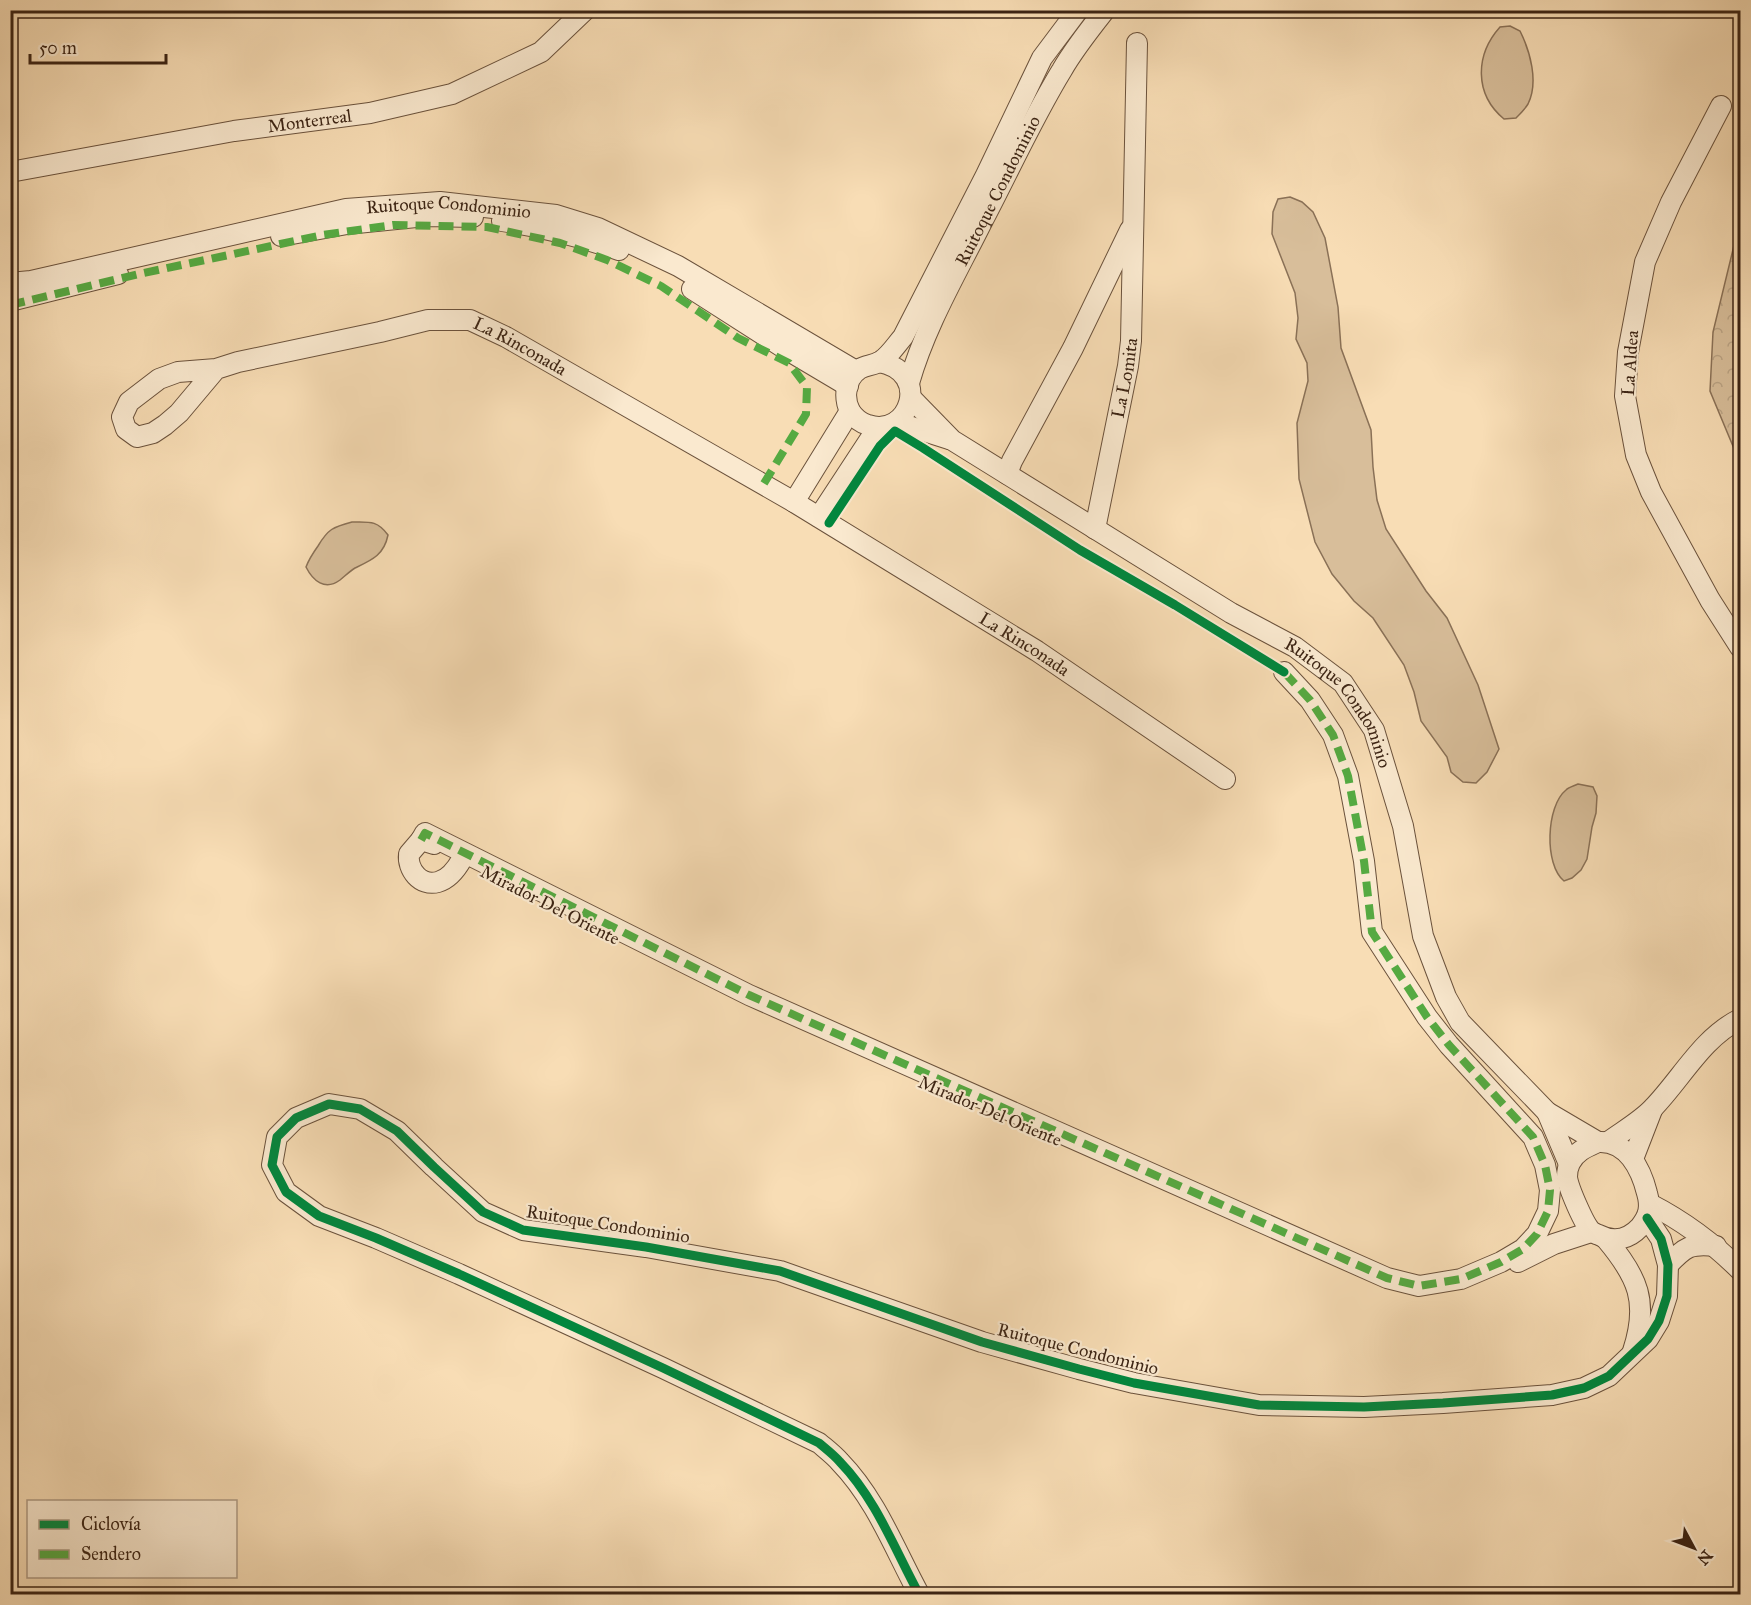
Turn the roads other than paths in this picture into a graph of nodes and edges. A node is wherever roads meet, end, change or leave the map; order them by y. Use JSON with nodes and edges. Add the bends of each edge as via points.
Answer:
{"nodes":[{"id":1,"x":585,"y":10,"type":"edge"},
{"id":2,"x":1078,"y":10,"type":"edge"},
{"id":3,"x":1106,"y":10,"type":"edge"},
{"id":4,"x":1137,"y":43,"type":"dead end"},
{"id":5,"x":1722,"y":106,"type":"dead end"},
{"id":6,"x":10,"y":172,"type":"edge"},
{"id":7,"x":1133,"y":225,"type":"junction"},
{"id":8,"x":10,"y":283,"type":"edge"},
{"id":9,"x":10,"y":301,"type":"edge"},
{"id":10,"x":879,"y":362,"type":"junction"},
{"id":11,"x":216,"y":369,"type":"junction"},
{"id":12,"x":852,"y":379,"type":"junction"},
{"id":13,"x":910,"y":390,"type":"junction"},
{"id":14,"x":850,"y":411,"type":"junction"},
{"id":15,"x":887,"y":425,"type":"junction"},
{"id":16,"x":952,"y":440,"type":"junction"},
{"id":17,"x":1007,"y":474,"type":"junction"},
{"id":18,"x":794,"y":502,"type":"junction"},
{"id":19,"x":819,"y":517,"type":"junction"},
{"id":20,"x":1095,"y":529,"type":"junction"},
{"id":21,"x":1740,"y":647,"type":"edge"},
{"id":22,"x":1284,"y":672,"type":"dead end"},
{"id":23,"x":1225,"y":779,"type":"dead end"},
{"id":24,"x":421,"y":840,"type":"junction"},
{"id":25,"x":462,"y":859,"type":"junction"},
{"id":26,"x":1740,"y":1019,"type":"edge"},
{"id":27,"x":1652,"y":1110,"type":"junction"},
{"id":28,"x":1547,"y":1112,"type":"junction"},
{"id":29,"x":1603,"y":1142,"type":"junction"},
{"id":30,"x":1633,"y":1159,"type":"junction"},
{"id":31,"x":1569,"y":1164,"type":"junction"},
{"id":32,"x":1570,"y":1188,"type":"junction"},
{"id":33,"x":1648,"y":1211,"type":"junction"},
{"id":34,"x":1599,"y":1235,"type":"junction"},
{"id":35,"x":1716,"y":1246,"type":"junction"},
{"id":36,"x":1528,"y":1256,"type":"junction"},
{"id":37,"x":1668,"y":1265,"type":"junction"},
{"id":38,"x":1740,"y":1270,"type":"edge"},
{"id":39,"x":1633,"y":1353,"type":"junction"},
{"id":40,"x":919,"y":1594,"type":"edge"}],
"edges":[{"from":1,"to":6,"type":"street","name":"Monterreal","via":[[541,52],[452,94],[370,113],[234,131]]},
{"from":2,"to":10,"type":"street","name":"Ruitoque Condominio","via":[[1042,57],[903,337]]},
{"from":3,"to":13,"type":"street","name":"Ruitoque Condominio","via":[[1062,69],[1038,114],[917,354]]},
{"from":4,"to":7,"type":"street","name":"La Lomita"},
{"from":5,"to":21,"type":"street","name":"La Aldea","via":[[1671,202],[1645,262],[1628,352],[1625,396],[1636,455],[1651,492]]},
{"from":7,"to":17,"type":"street","name":"La Lomita"},
{"from":7,"to":20,"type":"street","name":"La Lomita","via":[[1128,366]]},
{"from":8,"to":12,"type":"street","name":"Ruitoque Condominio","via":[[346,208],[440,202],[556,215],[598,228],[678,266]]},
{"from":9,"to":12,"type":"street","name":"Ruitoque Condominio","via":[[239,244],[347,224],[426,216],[476,217],[626,252],[784,348]]},
{"from":10,"to":12,"type":"street","name":"Ruitoque Condominio","via":[[863,367]]},
{"from":10,"to":13,"type":"street","name":"Ruitoque Condominio","via":[[904,374]]},
{"from":11,"to":11,"type":"street","name":"La Rinconada","via":[[165,425],[137,437],[126,429],[122,417],[129,402],[159,379],[178,372]]},
{"from":11,"to":18,"type":"street","name":"La Rinconada","via":[[428,320],[470,320]]},
{"from":12,"to":14,"type":"street","via":[[847,402]]},
{"from":13,"to":15,"type":"street","name":"Ruitoque Condominio","via":[[903,416]]},
{"from":13,"to":16,"type":"street","name":"Ruitoque Condominio"},
{"from":14,"to":15,"type":"street","name":"Ruitoque Condominio","via":[[862,423]]},
{"from":14,"to":18,"type":"street"},
{"from":15,"to":16,"type":"street","name":"Ruitoque Condominio"},
{"from":15,"to":19,"type":"street"},
{"from":16,"to":17,"type":"street","name":"Ruitoque Condominio"},
{"from":17,"to":20,"type":"street","name":"Ruitoque Condominio"},
{"from":18,"to":19,"type":"street","name":"La Rinconada"},
{"from":19,"to":23,"type":"street","name":"La Rinconada","via":[[1037,651]]},
{"from":20,"to":28,"type":"street","name":"Ruitoque Condominio","via":[[1231,613],[1295,646],[1342,683],[1374,730],[1403,826],[1423,936],[1446,997],[1460,1022]]},
{"from":22,"to":24,"type":"street","via":[[1310,700],[1333,735],[1348,776],[1372,932],[1427,1017],[1533,1137],[1545,1165],[1550,1190],[1548,1211],[1537,1234],[1523,1249],[1461,1279],[1419,1286],[1387,1278],[749,995],[425,833]]},
{"from":24,"to":25,"type":"street","name":"Mirador Del Oriente"},
{"from":24,"to":25,"type":"street","name":"Mirador Del Oriente","via":[[409,854],[409,865],[419,879],[438,882],[457,869]]},
{"from":25,"to":36,"type":"street","name":"Mirador Del Oriente","via":[[737,1001],[1212,1207],[1338,1266],[1412,1294],[1445,1293],[1487,1279]]},
{"from":26,"to":27,"type":"street","via":[[1726,1026],[1700,1051]]},
{"from":27,"to":29,"type":"street"},
{"from":27,"to":30,"type":"street"},
{"from":28,"to":29,"type":"street","name":"Ruitoque Condominio"},
{"from":28,"to":31,"type":"street","name":"Ruitoque Condominio"},
{"from":29,"to":30,"type":"street","name":"Ruitoque Condominio","via":[[1620,1147]]},
{"from":29,"to":31,"type":"street","via":[[1579,1151]]},
{"from":30,"to":33,"type":"street","name":"Ruitoque Condominio","via":[[1645,1185]]},
{"from":31,"to":32,"type":"street","name":"Ruitoque Condominio"},
{"from":32,"to":34,"type":"street","name":"Ruitoque Condominio","via":[[1578,1207]]},
{"from":32,"to":36,"type":"street","name":"Ruitoque Condominio","via":[[1549,1232]]},
{"from":33,"to":34,"type":"street","via":[[1633,1234],[1621,1239]]},
{"from":33,"to":35,"type":"street","via":[[1671,1215]]},
{"from":33,"to":37,"type":"street","name":"Ruitoque Condominio"},
{"from":34,"to":36,"type":"street","via":[[1554,1244]]},
{"from":34,"to":39,"type":"street","name":"Ruitoque Condominio","via":[[1630,1270],[1638,1290],[1641,1312]]},
{"from":35,"to":37,"type":"street","via":[[1697,1244],[1679,1253]]},
{"from":35,"to":38,"type":"street"},
{"from":37,"to":39,"type":"street","name":"Ruitoque Condominio","via":[[1667,1296],[1659,1321]]},
{"from":39,"to":40,"type":"street","name":"Ruitoque Condominio","via":[[1609,1376],[1584,1388],[1552,1395],[1364,1407],[1259,1405],[1134,1383],[982,1342],[780,1271],[523,1230],[483,1212],[397,1131],[360,1109],[329,1104],[296,1118],[277,1137],[272,1165],[286,1192],[319,1216],[459,1274],[819,1443],[863,1490]]}]}
